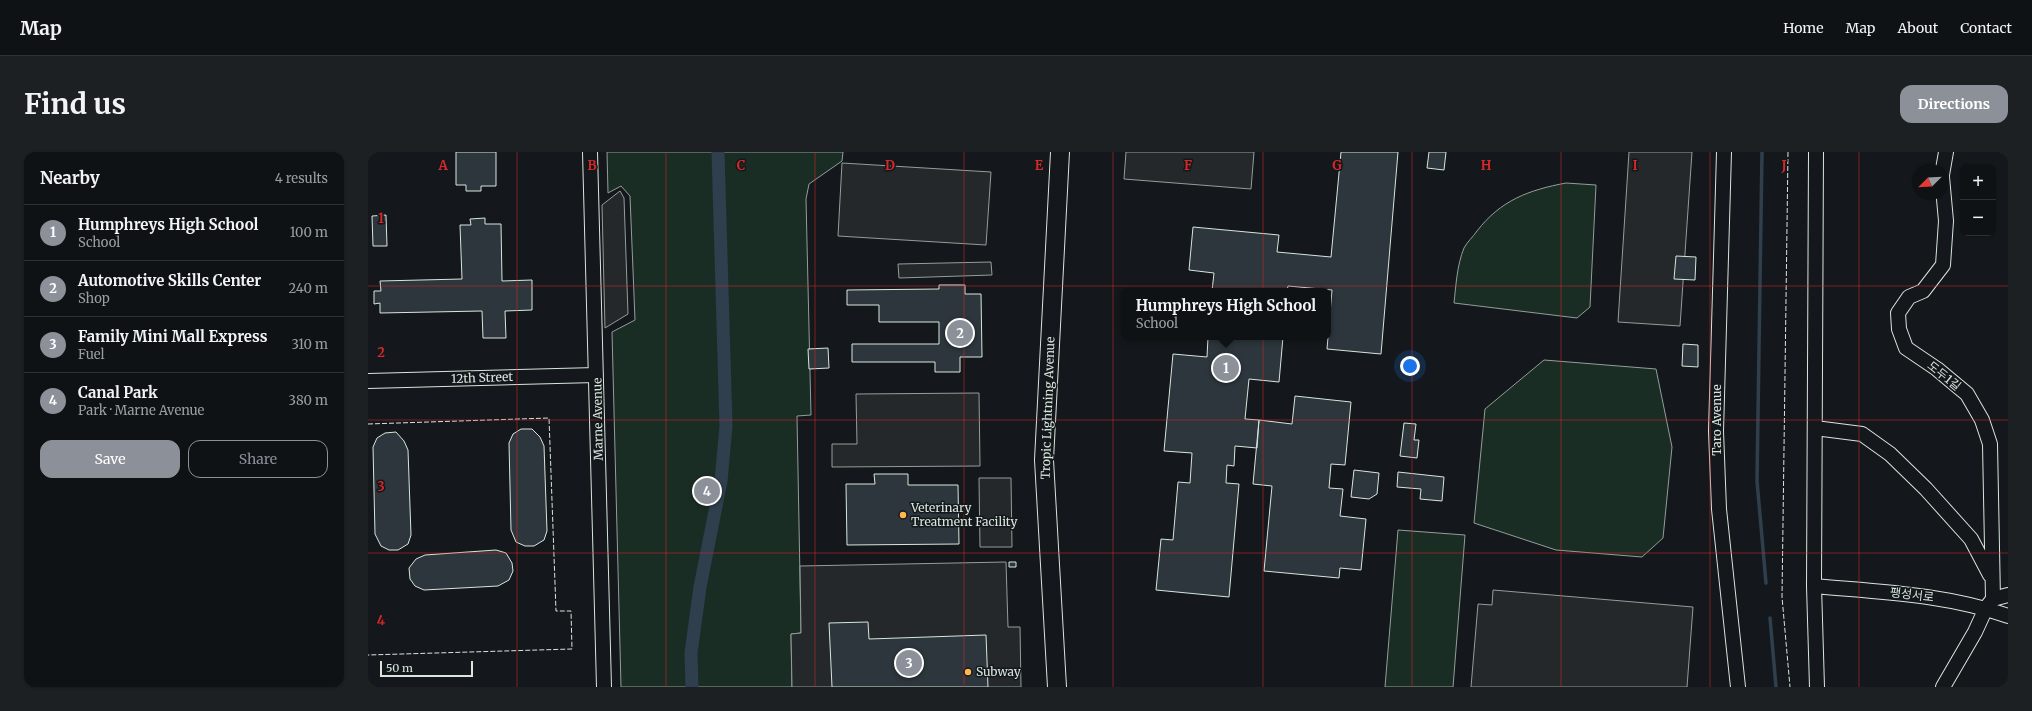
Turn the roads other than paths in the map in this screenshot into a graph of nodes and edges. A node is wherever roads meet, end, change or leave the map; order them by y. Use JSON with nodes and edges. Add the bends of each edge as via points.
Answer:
{"nodes":[{"id":1,"x":590,"y":152,"type":"edge"},
{"id":2,"x":1060,"y":152,"type":"edge"},
{"id":3,"x":1724,"y":152,"type":"edge"},
{"id":4,"x":1816,"y":152,"type":"edge"},
{"id":5,"x":1946,"y":152,"type":"edge"},
{"id":6,"x":1944,"y":164,"type":"edge"},
{"id":7,"x":1944,"y":200,"type":"edge"},
{"id":8,"x":596,"y":375,"type":"junction"},
{"id":9,"x":368,"y":381,"type":"edge"},
{"id":10,"x":1815,"y":428,"type":"junction"},
{"id":11,"x":1991,"y":577,"type":"junction"},
{"id":12,"x":1814,"y":586,"type":"junction"},
{"id":13,"x":2008,"y":595,"type":"edge"},
{"id":14,"x":1989,"y":604,"type":"junction"},
{"id":15,"x":2008,"y":616,"type":"edge"},
{"id":16,"x":604,"y":687,"type":"edge"},
{"id":17,"x":1057,"y":687,"type":"edge"},
{"id":18,"x":1738,"y":687,"type":"edge"},
{"id":19,"x":1817,"y":687,"type":"edge"},
{"id":20,"x":1943,"y":687,"type":"edge"}],
"edges":[{"from":1,"to":8,"type":"street","name":"Marne Avenue"},
{"from":2,"to":17,"type":"main road","name":"Tropic Lightning Avenue","via":[[1044,460]]},
{"from":3,"to":18,"type":"street","name":"Taro Avenue","via":[[1716,431],[1719,509]]},
{"from":4,"to":10,"type":"street"},
{"from":5,"to":6,"type":"street","name":"도두1길"},
{"from":7,"to":11,"type":"street","name":"도두1길","via":[[1946,220],[1943,265],[1923,291],[1908,297],[1898,313],[1899,329],[1906,348],[1967,394],[1982,420],[1990,444]]},
{"from":8,"to":9,"type":"street","name":"12th Street"},
{"from":8,"to":16,"type":"street","name":"Marne Avenue"},
{"from":10,"to":11,"type":"street","via":[[1862,434],[1890,454],[1971,539]]},
{"from":10,"to":12,"type":"street"},
{"from":11,"to":14,"type":"street","name":"도두1길"},
{"from":12,"to":14,"type":"street","name":"팽성서로"},
{"from":12,"to":19,"type":"street"},
{"from":13,"to":14,"type":"street"},
{"from":14,"to":15,"type":"street","name":"팽성서로"},
{"from":14,"to":20,"type":"street"}]}
